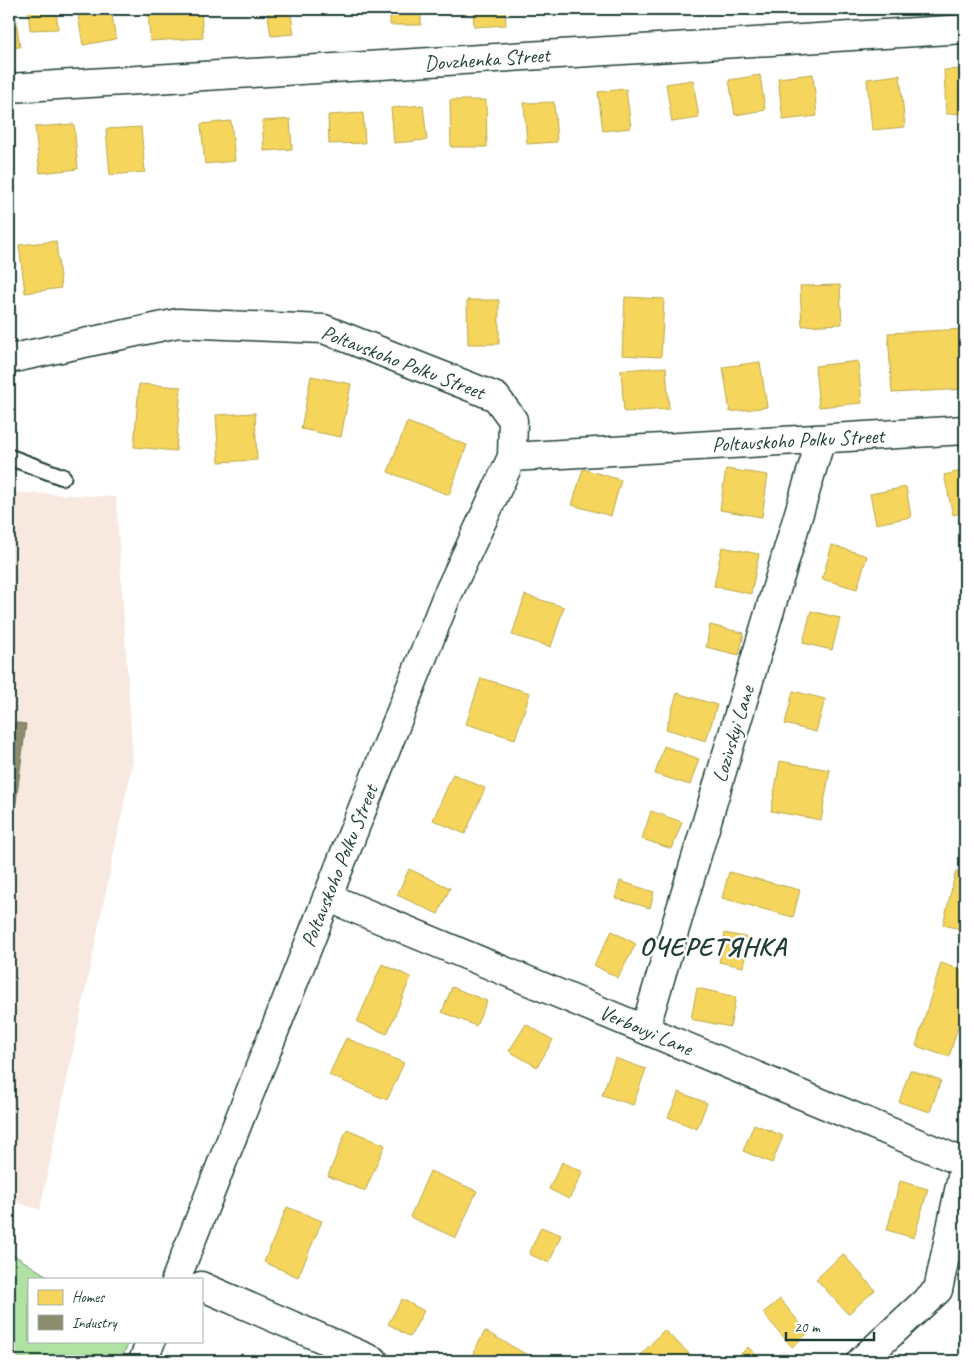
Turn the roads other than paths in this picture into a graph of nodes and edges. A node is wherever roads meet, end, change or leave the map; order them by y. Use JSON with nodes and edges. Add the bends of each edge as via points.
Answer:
{"nodes":[{"id":1,"x":965,"y":29,"type":"edge"},
{"id":2,"x":9,"y":88,"type":"edge"},
{"id":3,"x":9,"y":359,"type":"edge"},
{"id":4,"x":965,"y":430,"type":"edge"},
{"id":5,"x":821,"y":439,"type":"junction"},
{"id":6,"x":9,"y":457,"type":"edge"},
{"id":7,"x":512,"y":457,"type":"junction"},
{"id":8,"x":62,"y":477,"type":"dead end"},
{"id":9,"x":327,"y":897,"type":"junction"},
{"id":10,"x":645,"y":1029,"type":"junction"},
{"id":11,"x":965,"y":1162,"type":"edge"},
{"id":12,"x":185,"y":1278,"type":"edge"},
{"id":13,"x":202,"y":1288,"type":"edge"},
{"id":14,"x":151,"y":1342,"type":"edge"},
{"id":15,"x":143,"y":1361,"type":"edge"},
{"id":16,"x":374,"y":1361,"type":"edge"},
{"id":17,"x":861,"y":1361,"type":"edge"}],
"edges":[{"from":1,"to":2,"type":"street","name":"Dovzhenka Street"},
{"from":3,"to":7,"type":"street","name":"Poltavskoho Polku Street","via":[[178,323],[324,329],[496,397],[513,420]]},
{"from":4,"to":5,"type":"street","name":"Poltavskoho Polku Street"},
{"from":5,"to":7,"type":"street","name":"Poltavskoho Polku Street"},
{"from":5,"to":10,"type":"street","name":"Lozivskyi Lane"},
{"from":6,"to":8,"type":"lane"},
{"from":7,"to":9,"type":"street","name":"Poltavskoho Polku Street","via":[[446,598]]},
{"from":9,"to":10,"type":"street","name":"Verbovyi Lane"},
{"from":9,"to":12,"type":"street","name":"Poltavskoho Polku Street"},
{"from":10,"to":11,"type":"street","name":"Verbovyi Lane"},
{"from":11,"to":17,"type":"street","via":[[938,1290]]},
{"from":13,"to":16,"type":"street"},
{"from":14,"to":15,"type":"street"}]}
